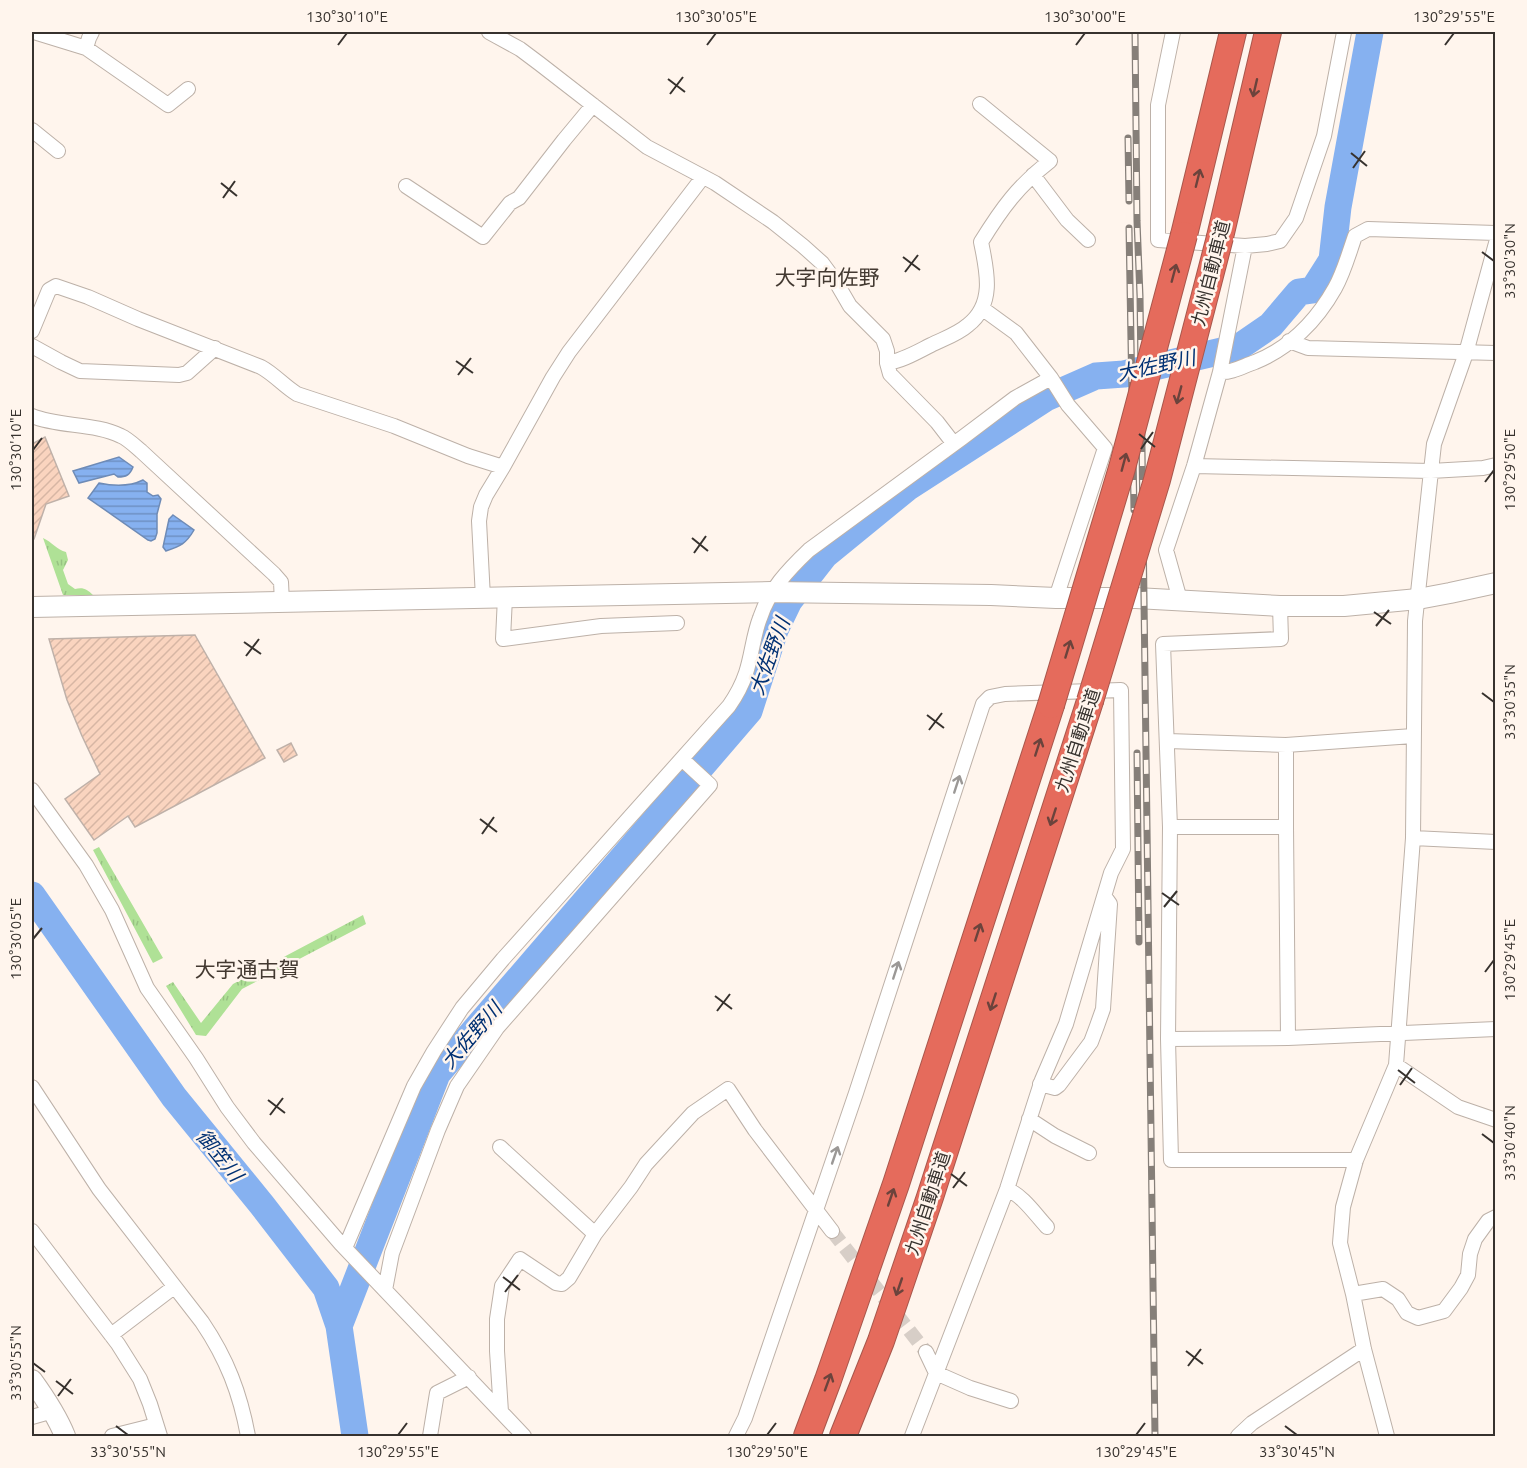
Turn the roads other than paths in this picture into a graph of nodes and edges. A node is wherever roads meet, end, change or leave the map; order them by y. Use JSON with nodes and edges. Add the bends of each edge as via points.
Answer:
{"nodes":[{"id":1,"x":34,"y":32,"type":"edge"},
{"id":2,"x":92,"y":32,"type":"edge"},
{"id":3,"x":489,"y":32,"type":"edge"},
{"id":4,"x":1173,"y":32,"type":"edge"},
{"id":5,"x":1233,"y":32,"type":"edge"},
{"id":6,"x":1268,"y":32,"type":"edge"},
{"id":7,"x":1344,"y":32,"type":"edge"},
{"id":8,"x":86,"y":48,"type":"junction"},
{"id":9,"x":188,"y":89,"type":"dead end"},
{"id":10,"x":980,"y":104,"type":"dead end"},
{"id":11,"x":593,"y":105,"type":"junction"},
{"id":12,"x":32,"y":130,"type":"edge"},
{"id":13,"x":58,"y":151,"type":"dead end"},
{"id":14,"x":1033,"y":175,"type":"junction"},
{"id":15,"x":703,"y":177,"type":"junction"},
{"id":16,"x":406,"y":186,"type":"dead end"},
{"id":17,"x":1496,"y":233,"type":"edge"},
{"id":18,"x":1088,"y":240,"type":"dead end"},
{"id":19,"x":1496,"y":243,"type":"edge"},
{"id":20,"x":1245,"y":246,"type":"junction"},
{"id":21,"x":983,"y":309,"type":"junction"},
{"id":22,"x":32,"y":331,"type":"edge"},
{"id":23,"x":1290,"y":341,"type":"junction"},
{"id":24,"x":32,"y":346,"type":"edge"},
{"id":25,"x":215,"y":348,"type":"junction"},
{"id":26,"x":1466,"y":353,"type":"junction"},
{"id":27,"x":1496,"y":353,"type":"edge"},
{"id":28,"x":887,"y":363,"type":"junction"},
{"id":29,"x":1220,"y":372,"type":"junction"},
{"id":30,"x":1051,"y":378,"type":"junction"},
{"id":31,"x":32,"y":416,"type":"edge"},
{"id":32,"x":954,"y":444,"type":"junction"},
{"id":33,"x":1496,"y":465,"type":"edge"},
{"id":34,"x":1194,"y":466,"type":"junction"},
{"id":35,"x":503,"y":467,"type":"junction"},
{"id":36,"x":1431,"y":471,"type":"junction"},
{"id":37,"x":1496,"y":583,"type":"edge"},
{"id":38,"x":771,"y":592,"type":"junction"},
{"id":39,"x":505,"y":597,"type":"junction"},
{"id":40,"x":483,"y":598,"type":"junction"},
{"id":41,"x":1056,"y":598,"type":"junction"},
{"id":42,"x":1418,"y":598,"type":"junction"},
{"id":43,"x":1180,"y":600,"type":"junction"},
{"id":44,"x":282,"y":603,"type":"junction"},
{"id":45,"x":1280,"y":606,"type":"junction"},
{"id":46,"x":32,"y":607,"type":"edge"},
{"id":47,"x":677,"y":623,"type":"dead end"},
{"id":48,"x":1041,"y":699,"type":"junction"},
{"id":49,"x":1413,"y":736,"type":"junction"},
{"id":50,"x":1168,"y":741,"type":"junction"},
{"id":51,"x":1286,"y":745,"type":"junction"},
{"id":52,"x":682,"y":759,"type":"junction"},
{"id":53,"x":32,"y":790,"type":"edge"},
{"id":54,"x":1286,"y":826,"type":"junction"},
{"id":55,"x":1170,"y":827,"type":"junction"},
{"id":56,"x":1413,"y":838,"type":"junction"},
{"id":57,"x":1496,"y":842,"type":"edge"},
{"id":58,"x":1104,"y":896,"type":"junction"},
{"id":59,"x":1496,"y":1029,"type":"edge"},
{"id":60,"x":1398,"y":1034,"type":"junction"},
{"id":61,"x":1288,"y":1038,"type":"junction"},
{"id":62,"x":1168,"y":1039,"type":"junction"},
{"id":63,"x":1396,"y":1065,"type":"junction"},
{"id":64,"x":1040,"y":1084,"type":"junction"},
{"id":65,"x":34,"y":1095,"type":"edge"},
{"id":66,"x":1029,"y":1119,"type":"junction"},
{"id":67,"x":1496,"y":1120,"type":"edge"},
{"id":68,"x":500,"y":1147,"type":"dead end"},
{"id":69,"x":1089,"y":1153,"type":"dead end"},
{"id":70,"x":1356,"y":1160,"type":"junction"},
{"id":71,"x":1007,"y":1189,"type":"junction"},
{"id":72,"x":816,"y":1210,"type":"junction"},
{"id":73,"x":1496,"y":1217,"type":"edge"},
{"id":74,"x":1047,"y":1227,"type":"dead end"},
{"id":75,"x":32,"y":1231,"type":"edge"},
{"id":76,"x":832,"y":1231,"type":"tunnel mouth"},
{"id":77,"x":595,"y":1234,"type":"junction"},
{"id":78,"x":347,"y":1250,"type":"junction"},
{"id":79,"x":174,"y":1287,"type":"junction"},
{"id":80,"x":382,"y":1287,"type":"junction"},
{"id":81,"x":1353,"y":1294,"type":"junction"},
{"id":82,"x":111,"y":1335,"type":"junction"},
{"id":83,"x":1364,"y":1349,"type":"junction"},
{"id":84,"x":926,"y":1352,"type":"tunnel mouth"},
{"id":85,"x":936,"y":1372,"type":"junction"},
{"id":86,"x":469,"y":1377,"type":"junction"},
{"id":87,"x":32,"y":1380,"type":"edge"},
{"id":88,"x":1011,"y":1401,"type":"dead end"},
{"id":89,"x":53,"y":1412,"type":"junction"},
{"id":90,"x":501,"y":1412,"type":"junction"},
{"id":91,"x":32,"y":1417,"type":"edge"},
{"id":92,"x":158,"y":1431,"type":"edge"},
{"id":93,"x":65,"y":1437,"type":"edge"},
{"id":94,"x":112,"y":1437,"type":"edge"},
{"id":95,"x":248,"y":1437,"type":"edge"},
{"id":96,"x":430,"y":1437,"type":"edge"},
{"id":97,"x":524,"y":1437,"type":"edge"},
{"id":98,"x":736,"y":1437,"type":"edge"},
{"id":99,"x":807,"y":1437,"type":"edge"},
{"id":100,"x":843,"y":1437,"type":"edge"},
{"id":101,"x":912,"y":1437,"type":"edge"},
{"id":102,"x":1238,"y":1437,"type":"edge"},
{"id":103,"x":1387,"y":1437,"type":"edge"}],
"edges":[{"from":1,"to":8,"type":"street"},
{"from":2,"to":8,"type":"street"},
{"from":3,"to":11,"type":"street"},
{"from":4,"to":20,"type":"street","via":[[1156,104],[1158,240]]},
{"from":48,"to":5,"type":"highway","name":"九州自動車道","one_way":true,"bridge":true,"via":[[1122,468]]},
{"from":6,"to":100,"type":"highway","name":"九州自動車道","one_way":true,"bridge":true,"via":[[1157,480],[930,1197],[881,1341]]},
{"from":7,"to":20,"type":"street","via":[[1324,136],[1296,218],[1280,241]]},
{"from":8,"to":9,"type":"street","via":[[168,105]]},
{"from":10,"to":14,"type":"street","via":[[1050,161]]},
{"from":11,"to":15,"type":"street","via":[[647,147]]},
{"from":11,"to":16,"type":"street","via":[[483,237]]},
{"from":12,"to":13,"type":"street"},
{"from":14,"to":18,"type":"street","via":[[1067,220]]},
{"from":14,"to":21,"type":"street","via":[[1001,210],[981,242],[988,289]]},
{"from":15,"to":28,"type":"street","via":[[773,222],[822,264],[850,306],[883,339]]},
{"from":15,"to":35,"type":"street","via":[[569,352]]},
{"from":17,"to":23,"type":"street","via":[[1368,229],[1355,236],[1336,286],[1323,307],[1307,328]]},
{"from":19,"to":26,"type":"street"},
{"from":20,"to":29,"type":"street"},
{"from":21,"to":28,"type":"street","via":[[968,325]]},
{"from":21,"to":30,"type":"street","via":[[1016,333]]},
{"from":22,"to":25,"type":"street","via":[[49,290],[56,286]]},
{"from":23,"to":26,"type":"street","via":[[1308,348]]},
{"from":23,"to":29,"type":"street","via":[[1263,358]]},
{"from":24,"to":25,"type":"street","via":[[80,371],[179,375],[187,373]]},
{"from":25,"to":35,"type":"street","via":[[261,367],[297,393]]},
{"from":26,"to":27,"type":"street"},
{"from":26,"to":36,"type":"street","via":[[1434,444]]},
{"from":28,"to":32,"type":"street","via":[[890,374]]},
{"from":29,"to":34,"type":"street"},
{"from":30,"to":32,"type":"street","via":[[1015,398]]},
{"from":30,"to":41,"type":"street","via":[[1068,405],[1105,448]]},
{"from":31,"to":44,"type":"street","via":[[122,436],[274,574],[281,582]]},
{"from":32,"to":38,"type":"street","via":[[809,550]]},
{"from":33,"to":36,"type":"street"},
{"from":34,"to":36,"type":"street"},
{"from":34,"to":43,"type":"street","via":[[1166,550]]},
{"from":35,"to":40,"type":"street","via":[[481,507]]},
{"from":36,"to":42,"type":"street"},
{"from":37,"to":42,"type":"street"},
{"from":38,"to":39,"type":"street"},
{"from":38,"to":41,"type":"street"},
{"from":38,"to":52,"type":"street","via":[[737,694]]},
{"from":39,"to":40,"type":"street"},
{"from":39,"to":47,"type":"street","via":[[503,639],[601,626]]},
{"from":40,"to":44,"type":"street"},
{"from":41,"to":43,"type":"street"},
{"from":42,"to":45,"type":"street","via":[[1344,606]]},
{"from":42,"to":49,"type":"street"},
{"from":43,"to":45,"type":"street"},
{"from":44,"to":46,"type":"street"},
{"from":45,"to":50,"type":"street","via":[[1281,639],[1163,644]]},
{"from":48,"to":58,"type":"street","via":[[1121,690],[1123,849]]},
{"from":72,"to":48,"type":"street","one_way":true,"via":[[983,704],[990,697],[1005,694]]},
{"from":99,"to":48,"type":"highway","name":"九州自動車道","one_way":true,"via":[[896,1184]]},
{"from":49,"to":51,"type":"street"},
{"from":49,"to":56,"type":"street"},
{"from":50,"to":51,"type":"street"},
{"from":50,"to":55,"type":"street"},
{"from":51,"to":54,"type":"street"},
{"from":52,"to":78,"type":"street","via":[[462,1008],[414,1086]]},
{"from":52,"to":80,"type":"street","via":[[710,785],[496,1028],[458,1086],[438,1130]]},
{"from":53,"to":78,"type":"street","via":[[86,865],[112,910],[147,988],[227,1107]]},
{"from":54,"to":55,"type":"street"},
{"from":54,"to":61,"type":"street"},
{"from":55,"to":62,"type":"street"},
{"from":56,"to":57,"type":"street"},
{"from":56,"to":60,"type":"street"},
{"from":58,"to":64,"type":"street","via":[[1066,1024]]},
{"from":58,"to":64,"type":"street","via":[[1110,904],[1102,1009],[1097,1026],[1059,1085],[1055,1088]]},
{"from":59,"to":60,"type":"street"},
{"from":60,"to":61,"type":"street"},
{"from":60,"to":63,"type":"street"},
{"from":61,"to":62,"type":"street"},
{"from":62,"to":70,"type":"street","via":[[1171,1160]]},
{"from":63,"to":67,"type":"street","via":[[1458,1107]]},
{"from":63,"to":70,"type":"street"},
{"from":64,"to":66,"type":"street"},
{"from":65,"to":79,"type":"street"},
{"from":66,"to":69,"type":"street"},
{"from":66,"to":71,"type":"street"},
{"from":68,"to":77,"type":"street"},
{"from":70,"to":81,"type":"street","via":[[1343,1207],[1340,1243]]},
{"from":71,"to":74,"type":"street","via":[[1020,1197]]},
{"from":71,"to":85,"type":"street"},
{"from":72,"to":76,"type":"street"},
{"from":72,"to":77,"type":"street","via":[[728,1089],[693,1113],[646,1164]]},
{"from":72,"to":98,"type":"street"},
{"from":73,"to":81,"type":"street","via":[[1488,1221],[1475,1239],[1468,1275],[1444,1311],[1418,1317],[1383,1289]]},
{"from":75,"to":82,"type":"street"},
{"from":77,"to":90,"type":"street","via":[[562,1284],[520,1260],[502,1286],[497,1319]]},
{"from":78,"to":80,"type":"street"},
{"from":79,"to":82,"type":"street"},
{"from":79,"to":95,"type":"street","via":[[217,1345],[243,1411]]},
{"from":80,"to":86,"type":"street"},
{"from":81,"to":83,"type":"street"},
{"from":82,"to":92,"type":"street","via":[[140,1379]]},
{"from":83,"to":102,"type":"street","via":[[1252,1423]]},
{"from":83,"to":103,"type":"street"},
{"from":84,"to":85,"type":"street"},
{"from":85,"to":88,"type":"street"},
{"from":85,"to":101,"type":"street"},
{"from":86,"to":90,"type":"street"},
{"from":86,"to":96,"type":"street","via":[[437,1393]]},
{"from":87,"to":89,"type":"street"},
{"from":89,"to":91,"type":"street"},
{"from":89,"to":93,"type":"street"},
{"from":90,"to":97,"type":"street"},
{"from":92,"to":94,"type":"street"}]}
